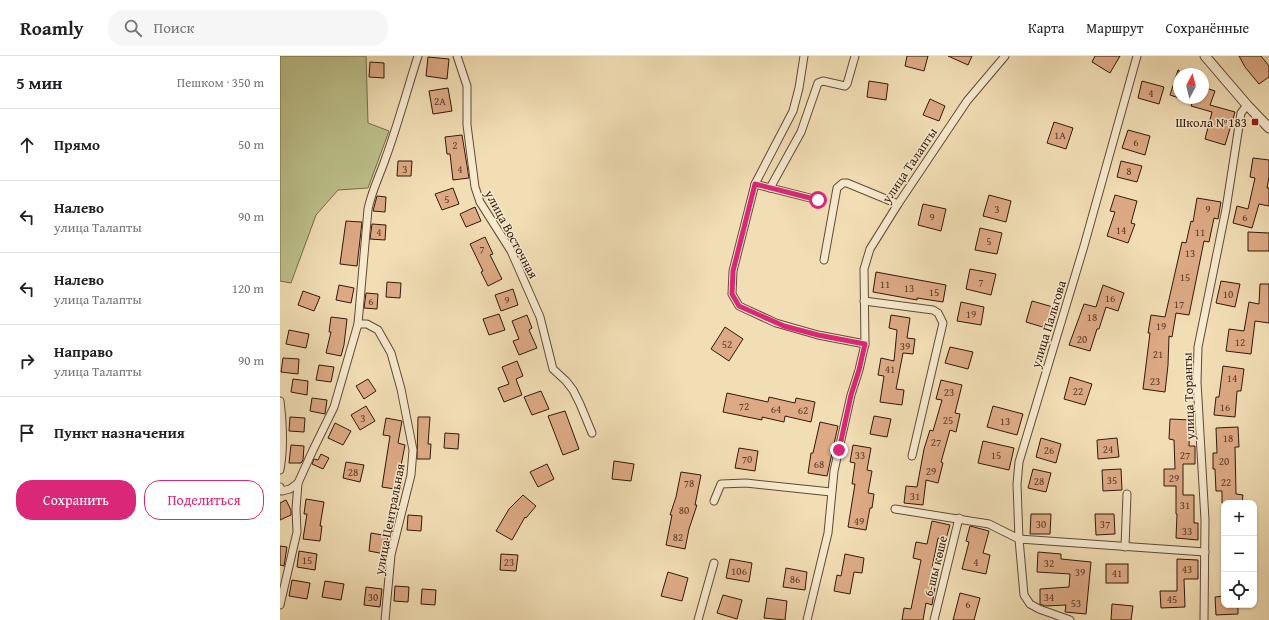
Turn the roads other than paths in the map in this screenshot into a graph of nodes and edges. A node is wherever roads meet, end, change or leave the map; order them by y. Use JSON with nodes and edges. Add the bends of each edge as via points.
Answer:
{"nodes":[{"id":1,"x":418,"y":56,"type":"edge"},
{"id":2,"x":457,"y":56,"type":"edge"},
{"id":3,"x":804,"y":56,"type":"edge"},
{"id":4,"x":855,"y":56,"type":"edge"},
{"id":5,"x":1005,"y":56,"type":"edge"},
{"id":6,"x":1137,"y":56,"type":"edge"},
{"id":7,"x":1206,"y":56,"type":"edge"},
{"id":8,"x":1247,"y":105,"type":"junction"},
{"id":9,"x":1269,"y":128,"type":"edge"},
{"id":10,"x":755,"y":184,"type":"junction"},
{"id":11,"x":770,"y":188,"type":"junction"},
{"id":12,"x":818,"y":200,"type":"dead end"},
{"id":13,"x":898,"y":204,"type":"junction"},
{"id":14,"x":824,"y":260,"type":"dead end"},
{"id":15,"x":864,"y":301,"type":"junction"},
{"id":16,"x":358,"y":324,"type":"junction"},
{"id":17,"x":865,"y":344,"type":"junction"},
{"id":18,"x":280,"y":401,"type":"edge"},
{"id":19,"x":592,"y":433,"type":"dead end"},
{"id":20,"x":912,"y":456,"type":"dead end"},
{"id":21,"x":280,"y":470,"type":"edge"},
{"id":22,"x":298,"y":483,"type":"junction"},
{"id":23,"x":280,"y":486,"type":"edge"},
{"id":24,"x":832,"y":492,"type":"junction"},
{"id":25,"x":1127,"y":494,"type":"dead end"},
{"id":26,"x":714,"y":501,"type":"dead end"},
{"id":27,"x":895,"y":509,"type":"dead end"},
{"id":28,"x":959,"y":518,"type":"junction"},
{"id":29,"x":1019,"y":539,"type":"junction"},
{"id":30,"x":1125,"y":546,"type":"junction"},
{"id":31,"x":1205,"y":552,"type":"junction"},
{"id":32,"x":714,"y":563,"type":"dead end"},
{"id":33,"x":280,"y":606,"type":"edge"},
{"id":34,"x":385,"y":620,"type":"edge"},
{"id":35,"x":698,"y":620,"type":"edge"},
{"id":36,"x":807,"y":620,"type":"edge"},
{"id":37,"x":934,"y":620,"type":"edge"},
{"id":38,"x":1070,"y":620,"type":"edge"},
{"id":39,"x":1204,"y":620,"type":"edge"}],
"edges":[{"from":1,"to":16,"type":"street","via":[[393,139],[372,192],[368,210]]},
{"from":2,"to":19,"type":"street","name":"улица Восточная","via":[[467,86],[467,125],[475,187],[480,202],[511,251],[540,317],[553,369],[573,390]]},
{"from":3,"to":10,"type":"street","via":[[793,111]]},
{"from":4,"to":11,"type":"street","via":[[845,86],[823,81],[818,83],[801,132]]},
{"from":5,"to":13,"type":"street","name":"улица Талапты","via":[[969,99]]},
{"from":6,"to":29,"type":"street","name":"улица Пальгова","via":[[1084,246],[1019,462]]},
{"from":7,"to":8,"type":"street"},
{"from":8,"to":9,"type":"street"},
{"from":8,"to":31,"type":"street","name":"улица Торангы","via":[[1241,113],[1226,209],[1198,347],[1197,382]]},
{"from":10,"to":11,"type":"street"},
{"from":10,"to":17,"type":"street","via":[[733,271],[732,294],[739,306],[784,326]]},
{"from":11,"to":12,"type":"street"},
{"from":13,"to":14,"type":"street","via":[[843,183],[837,188]]},
{"from":13,"to":15,"type":"street","name":"улица Талапты","via":[[870,249],[864,270]]},
{"from":15,"to":17,"type":"street","name":"улица Талапты"},
{"from":15,"to":20,"type":"street","via":[[933,310],[938,313],[943,323]]},
{"from":16,"to":22,"type":"street","via":[[334,407]]},
{"from":16,"to":34,"type":"street","name":"улица Центральная","via":[[367,324],[378,330],[391,353],[413,450],[411,474],[391,555]]},
{"from":17,"to":24,"type":"street","name":"улица Талапты","via":[[851,395]]},
{"from":18,"to":21,"type":"street","via":[[283,450]]},
{"from":22,"to":23,"type":"street","via":[[282,491]]},
{"from":22,"to":33,"type":"street","via":[[297,532]]},
{"from":24,"to":26,"type":"street","via":[[746,483],[721,484]]},
{"from":24,"to":36,"type":"street","name":"улица Талапты","via":[[828,533]]},
{"from":25,"to":30,"type":"street"},
{"from":27,"to":28,"type":"street"},
{"from":28,"to":29,"type":"street","via":[[989,524]]},
{"from":28,"to":37,"type":"street","name":"6-шы көше"},
{"from":29,"to":30,"type":"street"},
{"from":29,"to":38,"type":"street","name":"улица Пальгова","via":[[1024,595],[1030,604],[1039,609]]},
{"from":30,"to":31,"type":"street"},
{"from":31,"to":39,"type":"street","name":"улица Торангы"},
{"from":32,"to":35,"type":"street"}]}
